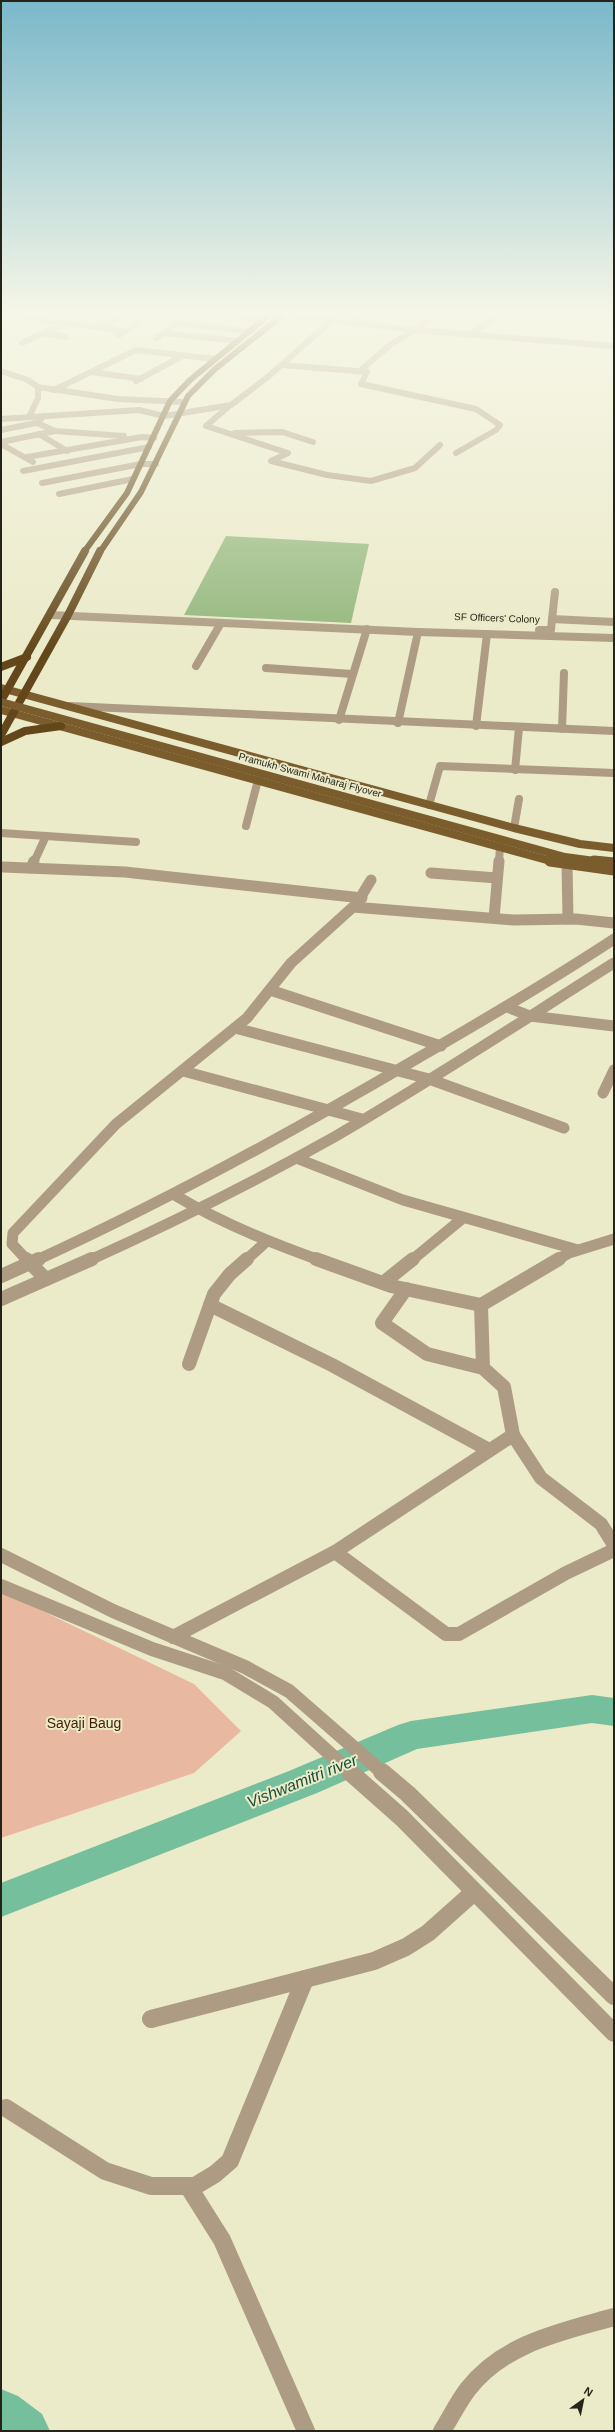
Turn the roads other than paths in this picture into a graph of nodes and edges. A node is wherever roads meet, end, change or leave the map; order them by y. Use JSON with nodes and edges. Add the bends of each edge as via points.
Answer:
{"nodes":[{"id":1,"x":29,"y":424,"type":"edge"},
{"id":2,"x":40,"y":424,"type":"edge"},
{"id":3,"x":160,"y":424,"type":"edge"},
{"id":4,"x":174,"y":424,"type":"edge"},
{"id":5,"x":207,"y":424,"type":"edge"},
{"id":6,"x":499,"y":424,"type":"edge"},
{"id":7,"x":1,"y":430,"type":"edge"},
{"id":8,"x":55,"y":431,"type":"junction"},
{"id":9,"x":39,"y":434,"type":"junction"},
{"id":10,"x":228,"y":434,"type":"junction"},
{"id":11,"x":142,"y":437,"type":"junction"},
{"id":12,"x":154,"y":438,"type":"junction"},
{"id":13,"x":314,"y":442,"type":"dead end"},
{"id":14,"x":1,"y":443,"type":"edge"},
{"id":15,"x":440,"y":445,"type":"dead end"},
{"id":16,"x":149,"y":447,"type":"junction"},
{"id":17,"x":67,"y":451,"type":"junction"},
{"id":18,"x":456,"y":453,"type":"dead end"},
{"id":19,"x":27,"y":457,"type":"junction"},
{"id":20,"x":80,"y":461,"type":"junction"},
{"id":21,"x":141,"y":464,"type":"junction"},
{"id":22,"x":156,"y":464,"type":"junction"},
{"id":23,"x":41,"y":468,"type":"junction"},
{"id":24,"x":23,"y":471,"type":"dead end"},
{"id":25,"x":98,"y":472,"type":"junction"},
{"id":26,"x":133,"y":479,"type":"junction"},
{"id":27,"x":42,"y":482,"type":"dead end"},
{"id":28,"x":59,"y":494,"type":"dead end"},
{"id":29,"x":555,"y":592,"type":"dead end"},
{"id":30,"x":51,"y":614,"type":"junction"},
{"id":31,"x":68,"y":615,"type":"junction"},
{"id":32,"x":552,"y":619,"type":"junction"},
{"id":33,"x":221,"y":622,"type":"junction"},
{"id":34,"x":614,"y":622,"type":"edge"},
{"id":35,"x":431,"y":626,"type":"dead end"},
{"id":36,"x":367,"y":629,"type":"junction"},
{"id":37,"x":418,"y":632,"type":"junction"},
{"id":38,"x":486,"y":634,"type":"junction"},
{"id":39,"x":614,"y":638,"type":"edge"},
{"id":40,"x":27,"y":657,"type":"junction"},
{"id":41,"x":196,"y":666,"type":"dead end"},
{"id":42,"x":1,"y":667,"type":"edge"},
{"id":43,"x":266,"y":668,"type":"dead end"},
{"id":44,"x":564,"y":672,"type":"dead end"},
{"id":45,"x":352,"y":674,"type":"junction"},
{"id":46,"x":3,"y":691,"type":"edge"},
{"id":47,"x":25,"y":694,"type":"junction"},
{"id":48,"x":1,"y":701,"type":"edge"},
{"id":49,"x":67,"y":706,"type":"junction"},
{"id":50,"x":1,"y":710,"type":"edge"},
{"id":51,"x":14,"y":713,"type":"junction"},
{"id":52,"x":338,"y":720,"type":"junction"},
{"id":53,"x":398,"y":723,"type":"junction"},
{"id":54,"x":61,"y":726,"type":"junction"},
{"id":55,"x":476,"y":726,"type":"junction"},
{"id":56,"x":519,"y":728,"type":"junction"},
{"id":57,"x":562,"y":729,"type":"junction"},
{"id":58,"x":614,"y":731,"type":"edge"},
{"id":59,"x":1,"y":735,"type":"edge"},
{"id":60,"x":1,"y":742,"type":"edge"},
{"id":61,"x":515,"y":770,"type":"junction"},
{"id":62,"x":614,"y":774,"type":"edge"},
{"id":63,"x":258,"y":780,"type":"junction"},
{"id":64,"x":519,"y":799,"type":"dead end"},
{"id":65,"x":429,"y":805,"type":"junction"},
{"id":66,"x":246,"y":826,"type":"dead end"},
{"id":67,"x":514,"y":828,"type":"junction"},
{"id":68,"x":1,"y":833,"type":"edge"},
{"id":69,"x":46,"y":836,"type":"junction"},
{"id":70,"x":136,"y":842,"type":"dead end"},
{"id":71,"x":500,"y":846,"type":"junction"},
{"id":72,"x":614,"y":848,"type":"edge"},
{"id":73,"x":614,"y":856,"type":"edge"},
{"id":74,"x":614,"y":863,"type":"edge"},
{"id":75,"x":567,"y":864,"type":"junction"},
{"id":76,"x":3,"y":868,"type":"dead end"},
{"id":77,"x":30,"y":868,"type":"junction"},
{"id":78,"x":614,"y":870,"type":"edge"},
{"id":79,"x":431,"y":873,"type":"dead end"},
{"id":80,"x":498,"y":878,"type":"junction"},
{"id":81,"x":372,"y":880,"type":"dead end"},
{"id":82,"x":362,"y":898,"type":"junction"},
{"id":83,"x":353,"y":907,"type":"junction"},
{"id":84,"x":494,"y":918,"type":"junction"},
{"id":85,"x":568,"y":919,"type":"junction"},
{"id":86,"x":614,"y":923,"type":"edge"},
{"id":87,"x":614,"y":940,"type":"edge"},
{"id":88,"x":614,"y":963,"type":"edge"},
{"id":89,"x":270,"y":990,"type":"junction"},
{"id":90,"x":507,"y":1007,"type":"junction"},
{"id":91,"x":530,"y":1016,"type":"junction"},
{"id":92,"x":614,"y":1026,"type":"edge"},
{"id":93,"x":235,"y":1028,"type":"junction"},
{"id":94,"x":441,"y":1046,"type":"junction"},
{"id":95,"x":614,"y":1070,"type":"edge"},
{"id":96,"x":182,"y":1071,"type":"junction"},
{"id":97,"x":400,"y":1072,"type":"junction"},
{"id":98,"x":429,"y":1079,"type":"junction"},
{"id":99,"x":603,"y":1093,"type":"dead end"},
{"id":100,"x":332,"y":1111,"type":"junction"},
{"id":101,"x":362,"y":1119,"type":"junction"},
{"id":102,"x":564,"y":1128,"type":"dead end"},
{"id":103,"x":296,"y":1158,"type":"junction"},
{"id":104,"x":173,"y":1194,"type":"junction"},
{"id":105,"x":198,"y":1209,"type":"junction"},
{"id":106,"x":463,"y":1218,"type":"junction"},
{"id":107,"x":614,"y":1239,"type":"edge"},
{"id":108,"x":267,"y":1241,"type":"junction"},
{"id":109,"x":578,"y":1250,"type":"junction"},
{"id":110,"x":30,"y":1263,"type":"junction"},
{"id":111,"x":1,"y":1276,"type":"edge"},
{"id":112,"x":46,"y":1280,"type":"junction"},
{"id":113,"x":383,"y":1283,"type":"junction"},
{"id":114,"x":406,"y":1289,"type":"junction"},
{"id":115,"x":1,"y":1299,"type":"edge"},
{"id":116,"x":210,"y":1305,"type":"junction"},
{"id":117,"x":481,"y":1305,"type":"junction"},
{"id":118,"x":189,"y":1364,"type":"dead end"},
{"id":119,"x":483,"y":1368,"type":"junction"},
{"id":120,"x":514,"y":1435,"type":"junction"},
{"id":121,"x":489,"y":1450,"type":"junction"},
{"id":122,"x":614,"y":1545,"type":"edge"},
{"id":123,"x":614,"y":1550,"type":"edge"},
{"id":124,"x":335,"y":1552,"type":"junction"},
{"id":125,"x":1,"y":1555,"type":"edge"},
{"id":126,"x":1,"y":1586,"type":"edge"},
{"id":127,"x":173,"y":1636,"type":"junction"},
{"id":128,"x":474,"y":1892,"type":"junction"},
{"id":129,"x":305,"y":1979,"type":"junction"},
{"id":130,"x":614,"y":1996,"type":"edge"},
{"id":131,"x":151,"y":2019,"type":"dead end"},
{"id":132,"x":614,"y":2033,"type":"edge"},
{"id":133,"x":6,"y":2108,"type":"dead end"},
{"id":134,"x":188,"y":2186,"type":"junction"},
{"id":135,"x":614,"y":2317,"type":"edge"},
{"id":136,"x":306,"y":2431,"type":"edge"},
{"id":137,"x":442,"y":2431,"type":"edge"}],
"edges":[{"from":1,"to":7,"type":"street"},
{"from":2,"to":8,"type":"street"},
{"from":3,"to":12,"type":"highway"},
{"from":4,"to":22,"type":"highway"},
{"from":5,"to":10,"type":"street"},
{"from":6,"to":18,"type":"street","via":[[496,430]]},
{"from":8,"to":9,"type":"street"},
{"from":8,"to":11,"type":"street"},
{"from":9,"to":14,"type":"street"},
{"from":9,"to":17,"type":"street"},
{"from":10,"to":13,"type":"street","via":[[282,432]]},
{"from":10,"to":15,"type":"street","via":[[288,453],[271,461],[327,475],[365,481],[382,479],[415,468]]},
{"from":11,"to":12,"type":"street"},
{"from":11,"to":17,"type":"street"},
{"from":12,"to":16,"type":"highway"},
{"from":14,"to":19,"type":"street"},
{"from":16,"to":20,"type":"street"},
{"from":16,"to":21,"type":"highway"},
{"from":17,"to":19,"type":"street"},
{"from":19,"to":23,"type":"street"},
{"from":20,"to":23,"type":"street"},
{"from":20,"to":25,"type":"street"},
{"from":21,"to":22,"type":"street"},
{"from":21,"to":25,"type":"street"},
{"from":21,"to":26,"type":"highway"},
{"from":22,"to":31,"type":"highway","via":[[133,505],[97,556]]},
{"from":23,"to":24,"type":"street"},
{"from":25,"to":27,"type":"street"},
{"from":26,"to":28,"type":"street"},
{"from":26,"to":30,"type":"highway","via":[[111,517],[81,556]]},
{"from":29,"to":32,"type":"street"},
{"from":30,"to":31,"type":"street"},
{"from":30,"to":40,"type":"highway"},
{"from":31,"to":33,"type":"street"},
{"from":31,"to":47,"type":"highway"},
{"from":32,"to":34,"type":"street"},
{"from":32,"to":35,"type":"street","name":"SF Officers' Colony","via":[[551,630]]},
{"from":33,"to":36,"type":"street"},
{"from":33,"to":41,"type":"street"},
{"from":36,"to":37,"type":"street"},
{"from":36,"to":45,"type":"street"},
{"from":37,"to":38,"type":"street"},
{"from":37,"to":53,"type":"street"},
{"from":38,"to":39,"type":"street"},
{"from":38,"to":55,"type":"street"},
{"from":40,"to":42,"type":"highway"},
{"from":40,"to":46,"type":"highway"},
{"from":43,"to":45,"type":"street"},
{"from":44,"to":57,"type":"street"},
{"from":45,"to":52,"type":"street"},
{"from":46,"to":47,"type":"main road"},
{"from":46,"to":48,"type":"highway"},
{"from":46,"to":73,"type":"main road","name":"Pramukh Swami Maharaj Flyover","via":[[570,850]]},
{"from":47,"to":49,"type":"main road"},
{"from":47,"to":51,"type":"highway"},
{"from":48,"to":74,"type":"main road","name":"Pramukh Swami Maharaj Flyover","bridge":true,"via":[[565,857]]},
{"from":49,"to":52,"type":"street"},
{"from":49,"to":65,"type":"main road"},
{"from":50,"to":51,"type":"main road"},
{"from":51,"to":54,"type":"main road"},
{"from":51,"to":59,"type":"highway"},
{"from":52,"to":53,"type":"street"},
{"from":53,"to":55,"type":"street"},
{"from":54,"to":60,"type":"highway","via":[[25,731]]},
{"from":54,"to":63,"type":"main road"},
{"from":55,"to":56,"type":"street"},
{"from":56,"to":57,"type":"street"},
{"from":56,"to":61,"type":"street"},
{"from":57,"to":58,"type":"street"},
{"from":61,"to":62,"type":"street"},
{"from":61,"to":65,"type":"street","via":[[440,766]]},
{"from":63,"to":66,"type":"street"},
{"from":63,"to":71,"type":"main road"},
{"from":64,"to":67,"type":"street"},
{"from":65,"to":67,"type":"main road"},
{"from":67,"to":72,"type":"main road","via":[[580,844]]},
{"from":68,"to":69,"type":"street"},
{"from":69,"to":70,"type":"street"},
{"from":69,"to":77,"type":"street"},
{"from":71,"to":75,"type":"main road"},
{"from":71,"to":80,"type":"street"},
{"from":75,"to":78,"type":"main road"},
{"from":75,"to":85,"type":"street"},
{"from":76,"to":77,"type":"street"},
{"from":77,"to":82,"type":"street","via":[[125,872]]},
{"from":79,"to":80,"type":"street"},
{"from":80,"to":84,"type":"street"},
{"from":81,"to":82,"type":"street"},
{"from":82,"to":83,"type":"street"},
{"from":83,"to":84,"type":"street"},
{"from":83,"to":89,"type":"street","via":[[291,963]]},
{"from":84,"to":85,"type":"street"},
{"from":85,"to":86,"type":"street"},
{"from":87,"to":90,"type":"street"},
{"from":88,"to":91,"type":"street"},
{"from":89,"to":93,"type":"street","via":[[247,1018]]},
{"from":89,"to":94,"type":"street"},
{"from":90,"to":91,"type":"street"},
{"from":90,"to":94,"type":"street"},
{"from":91,"to":92,"type":"street"},
{"from":91,"to":98,"type":"street"},
{"from":93,"to":96,"type":"street"},
{"from":93,"to":97,"type":"street"},
{"from":94,"to":97,"type":"street"},
{"from":95,"to":99,"type":"street"},
{"from":96,"to":100,"type":"street"},
{"from":96,"to":110,"type":"street","via":[[116,1124],[13,1233],[12,1244]]},
{"from":97,"to":98,"type":"street"},
{"from":97,"to":100,"type":"street"},
{"from":98,"to":101,"type":"street"},
{"from":98,"to":102,"type":"street"},
{"from":100,"to":101,"type":"street"},
{"from":100,"to":104,"type":"street"},
{"from":101,"to":103,"type":"street"},
{"from":103,"to":105,"type":"street"},
{"from":103,"to":106,"type":"street","via":[[403,1200]]},
{"from":104,"to":105,"type":"street"},
{"from":104,"to":110,"type":"street"},
{"from":105,"to":108,"type":"street"},
{"from":105,"to":112,"type":"street"},
{"from":106,"to":109,"type":"street"},
{"from":106,"to":113,"type":"street"},
{"from":107,"to":109,"type":"street"},
{"from":108,"to":113,"type":"street"},
{"from":108,"to":116,"type":"street","via":[[222,1282]]},
{"from":109,"to":117,"type":"street"},
{"from":110,"to":111,"type":"street"},
{"from":110,"to":112,"type":"street"},
{"from":112,"to":115,"type":"street"},
{"from":113,"to":114,"type":"street"},
{"from":114,"to":117,"type":"street"},
{"from":114,"to":119,"type":"street","via":[[382,1323],[427,1354]]},
{"from":116,"to":118,"type":"street"},
{"from":116,"to":121,"type":"street","via":[[332,1365]]},
{"from":117,"to":119,"type":"street"},
{"from":119,"to":120,"type":"street","via":[[504,1387]]},
{"from":120,"to":121,"type":"street"},
{"from":120,"to":122,"type":"street","via":[[541,1478],[601,1524]]},
{"from":121,"to":124,"type":"street"},
{"from":123,"to":124,"type":"street","via":[[566,1573],[459,1634],[446,1634]]},
{"from":124,"to":127,"type":"street"},
{"from":125,"to":127,"type":"street","via":[[113,1611]]},
{"from":126,"to":128,"type":"street","via":[[152,1649],[225,1673],[273,1702],[402,1818]]},
{"from":127,"to":130,"type":"street","via":[[245,1667],[290,1691],[408,1794]]},
{"from":128,"to":129,"type":"street","via":[[428,1933],[406,1947],[374,1961]]},
{"from":128,"to":132,"type":"street"},
{"from":129,"to":131,"type":"street"},
{"from":129,"to":134,"type":"street","via":[[230,2161],[195,2186]]},
{"from":133,"to":134,"type":"street","via":[[105,2171],[151,2186]]},
{"from":134,"to":136,"type":"street","via":[[222,2240]]},
{"from":135,"to":137,"type":"street","via":[[533,2339],[498,2359],[469,2389]]}]}
